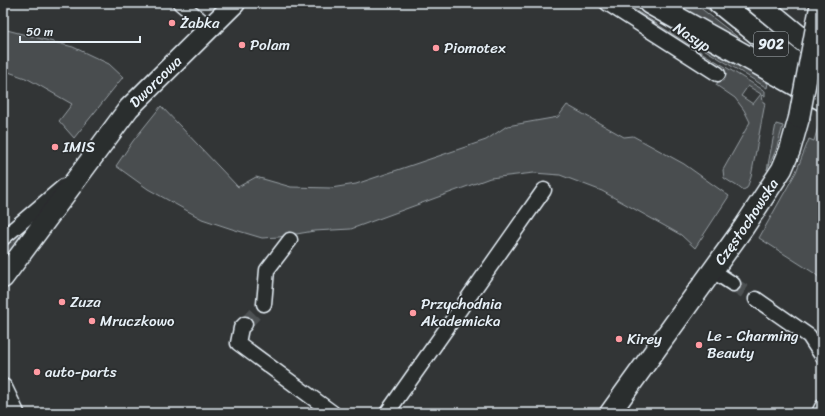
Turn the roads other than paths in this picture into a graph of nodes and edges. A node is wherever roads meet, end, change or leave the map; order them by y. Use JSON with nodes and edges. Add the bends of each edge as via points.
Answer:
{"nodes":[{"id":1,"x":180,"y":3,"type":"edge"},
{"id":2,"x":235,"y":3,"type":"edge"},
{"id":3,"x":608,"y":3,"type":"edge"},
{"id":4,"x":650,"y":3,"type":"edge"},
{"id":5,"x":720,"y":3,"type":"edge"},
{"id":6,"x":758,"y":3,"type":"edge"},
{"id":7,"x":819,"y":13,"type":"edge"},
{"id":8,"x":210,"y":28,"type":"junction"},
{"id":9,"x":822,"y":56,"type":"edge"},
{"id":10,"x":718,"y":74,"type":"dead end"},
{"id":11,"x":822,"y":85,"type":"edge"},
{"id":12,"x":822,"y":99,"type":"edge"},
{"id":13,"x":84,"y":169,"type":"junction"},
{"id":14,"x":544,"y":190,"type":"dead end"},
{"id":15,"x":3,"y":238,"type":"edge"},
{"id":16,"x":290,"y":240,"type":"dead end"},
{"id":17,"x":713,"y":271,"type":"junction"},
{"id":18,"x":3,"y":278,"type":"edge"},
{"id":19,"x":733,"y":284,"type":"tunnel mouth"},
{"id":20,"x":756,"y":299,"type":"tunnel mouth"},
{"id":21,"x":264,"y":304,"type":"tunnel mouth"},
{"id":22,"x":245,"y":324,"type":"tunnel mouth"},
{"id":23,"x":822,"y":356,"type":"edge"},
{"id":24,"x":3,"y":388,"type":"edge"},
{"id":25,"x":822,"y":407,"type":"edge"},
{"id":26,"x":15,"y":413,"type":"edge"},
{"id":27,"x":333,"y":413,"type":"edge"},
{"id":28,"x":387,"y":413,"type":"edge"},
{"id":29,"x":610,"y":413,"type":"edge"},
{"id":30,"x":819,"y":413,"type":"edge"}],
"edges":[{"from":1,"to":8,"type":"street"},
{"from":2,"to":8,"type":"main road","name":"Dworcowa"},
{"from":3,"to":10,"type":"street","name":"Nasyp"},
{"from":4,"to":12,"type":"main road"},
{"from":5,"to":11,"type":"main road","number":"902"},
{"from":6,"to":9,"type":"main road","number":"902"},
{"from":7,"to":17,"type":"main road","name":"Częstochowska","bridge":true,"via":[[799,118],[790,150],[782,169]]},
{"from":8,"to":13,"type":"main road","name":"Dworcowa","via":[[130,108]]},
{"from":13,"to":15,"type":"street","name":"Dworcowa"},
{"from":13,"to":18,"type":"main road","name":"Dworcowa"},
{"from":14,"to":28,"type":"street"},
{"from":16,"to":21,"type":"street","via":[[267,270]]},
{"from":17,"to":19,"type":"street"},
{"from":17,"to":29,"type":"main road","name":"Częstochowska"},
{"from":20,"to":23,"type":"street","via":[[810,336]]},
{"from":22,"to":27,"type":"street","via":[[241,328],[238,343]]},
{"from":24,"to":26,"type":"street"},
{"from":25,"to":30,"type":"street"}]}
